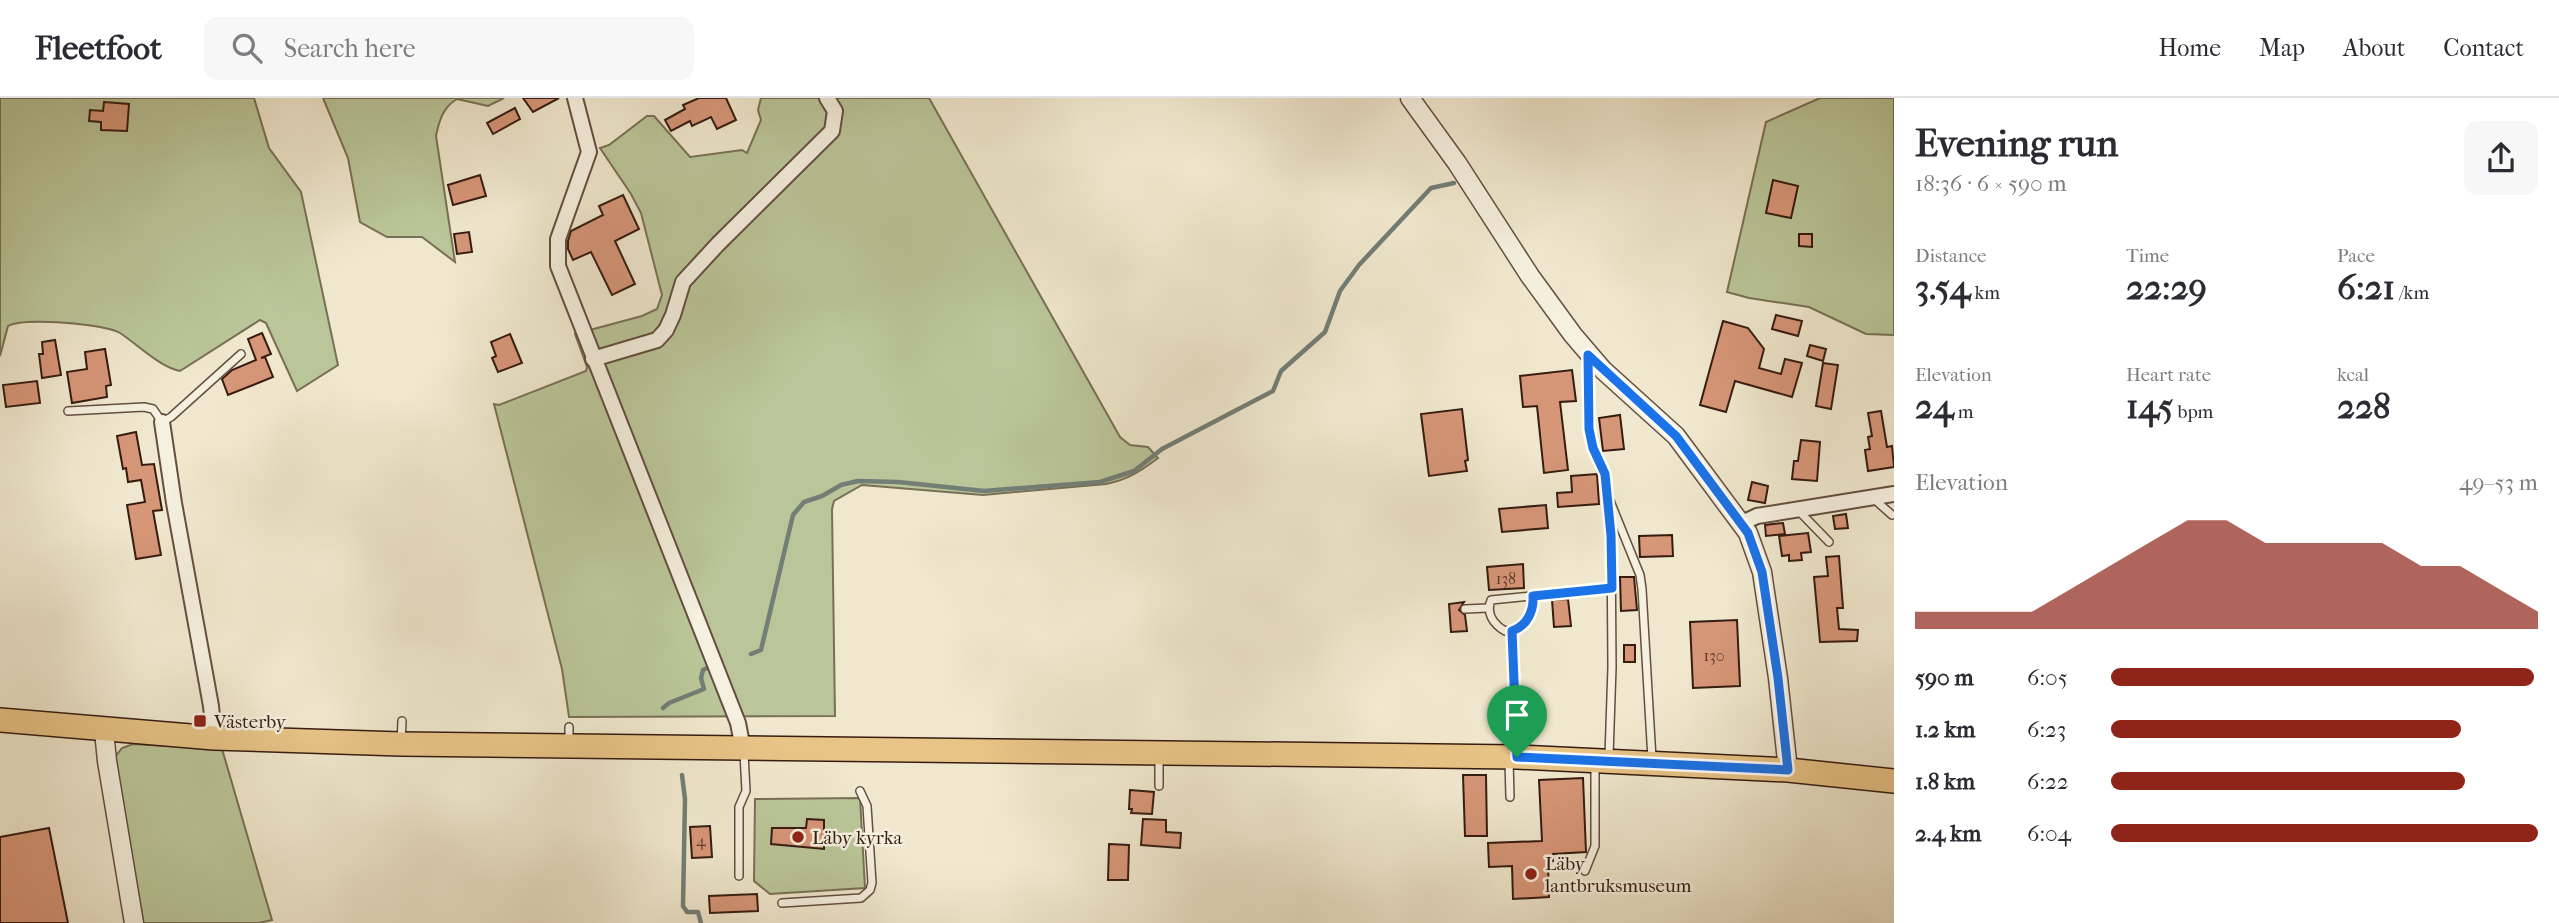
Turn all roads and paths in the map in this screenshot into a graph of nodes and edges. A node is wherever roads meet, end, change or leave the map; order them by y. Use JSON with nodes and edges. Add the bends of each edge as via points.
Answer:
{"nodes":[{"id":1,"x":575,"y":98,"type":"edge"},
{"id":2,"x":827,"y":98,"type":"edge"},
{"id":3,"x":1410,"y":98,"type":"edge"},
{"id":4,"x":240,"y":354,"type":"dead end"},
{"id":5,"x":1588,"y":355,"type":"junction"},
{"id":6,"x":593,"y":359,"type":"junction"},
{"id":7,"x":68,"y":411,"type":"dead end"},
{"id":8,"x":162,"y":422,"type":"junction"},
{"id":9,"x":1607,"y":494,"type":"junction"},
{"id":10,"x":1894,"y":494,"type":"edge"},
{"id":11,"x":1872,"y":498,"type":"junction"},
{"id":12,"x":1797,"y":510,"type":"junction"},
{"id":13,"x":1892,"y":515,"type":"dead end"},
{"id":14,"x":1742,"y":523,"type":"junction"},
{"id":15,"x":1829,"y":542,"type":"dead end"},
{"id":16,"x":1612,"y":588,"type":"junction"},
{"id":17,"x":1533,"y":596,"type":"junction"},
{"id":18,"x":1488,"y":608,"type":"junction"},
{"id":19,"x":1465,"y":609,"type":"dead end"},
{"id":20,"x":1512,"y":631,"type":"junction"},
{"id":21,"x":0,"y":720,"type":"edge"},
{"id":22,"x":104,"y":730,"type":"junction"},
{"id":23,"x":214,"y":738,"type":"junction"},
{"id":24,"x":743,"y":749,"type":"junction"},
{"id":25,"x":1159,"y":752,"type":"junction"},
{"id":26,"x":1513,"y":757,"type":"junction"},
{"id":27,"x":1602,"y":760,"type":"junction"},
{"id":28,"x":1652,"y":763,"type":"junction"},
{"id":29,"x":1788,"y":770,"type":"junction"},
{"id":30,"x":1894,"y":780,"type":"edge"},
{"id":31,"x":1159,"y":786,"type":"dead end"},
{"id":32,"x":860,"y":791,"type":"dead end"},
{"id":33,"x":1510,"y":797,"type":"dead end"},
{"id":34,"x":1585,"y":871,"type":"dead end"},
{"id":35,"x":739,"y":876,"type":"dead end"},
{"id":36,"x":782,"y":903,"type":"dead end"},
{"id":37,"x":134,"y":923,"type":"edge"}],
"edges":[{"from":1,"to":6,"type":"street","via":[[589,152],[558,239],[557,261]]},
{"from":2,"to":6,"type":"street","via":[[835,111],[832,131],[683,282],[666,330],[657,340]]},
{"from":3,"to":5,"type":"street"},
{"from":4,"to":8,"type":"lane"},
{"from":5,"to":9,"type":"lane","via":[[1589,429]]},
{"from":5,"to":14,"type":"street","via":[[1676,436]]},
{"from":6,"to":24,"type":"street","via":[[733,711]]},
{"from":7,"to":8,"type":"lane","via":[[144,407],[153,409]]},
{"from":8,"to":23,"type":"street"},
{"from":9,"to":16,"type":"lane"},
{"from":9,"to":28,"type":"lane","via":[[1640,575]]},
{"from":10,"to":11,"type":"street"},
{"from":11,"to":12,"type":"street"},
{"from":11,"to":13,"type":"lane"},
{"from":12,"to":14,"type":"street"},
{"from":12,"to":15,"type":"lane"},
{"from":14,"to":29,"type":"street","via":[[1762,572]]},
{"from":16,"to":17,"type":"lane"},
{"from":16,"to":27,"type":"lane","via":[[1612,667]]},
{"from":17,"to":18,"type":"lane","via":[[1491,600]]},
{"from":17,"to":20,"type":"lane","via":[[1527,620]]},
{"from":18,"to":19,"type":"lane"},
{"from":18,"to":20,"type":"lane","via":[[1500,629]]},
{"from":20,"to":26,"type":"lane"},
{"from":21,"to":22,"type":"main road"},
{"from":22,"to":23,"type":"main road"},
{"from":22,"to":37,"type":"street"},
{"from":23,"to":24,"type":"main road","via":[[402,733],[569,737]]},
{"from":24,"to":25,"type":"main road"},
{"from":24,"to":35,"type":"lane","via":[[746,792],[739,807]]},
{"from":25,"to":26,"type":"main road"},
{"from":25,"to":31,"type":"lane"},
{"from":26,"to":27,"type":"main road"},
{"from":26,"to":33,"type":"lane"},
{"from":27,"to":28,"type":"main road"},
{"from":27,"to":34,"type":"lane","via":[[1595,846]]},
{"from":28,"to":29,"type":"main road"},
{"from":29,"to":30,"type":"main road"},
{"from":32,"to":36,"type":"lane","via":[[867,806],[870,890],[861,898]]}]}
